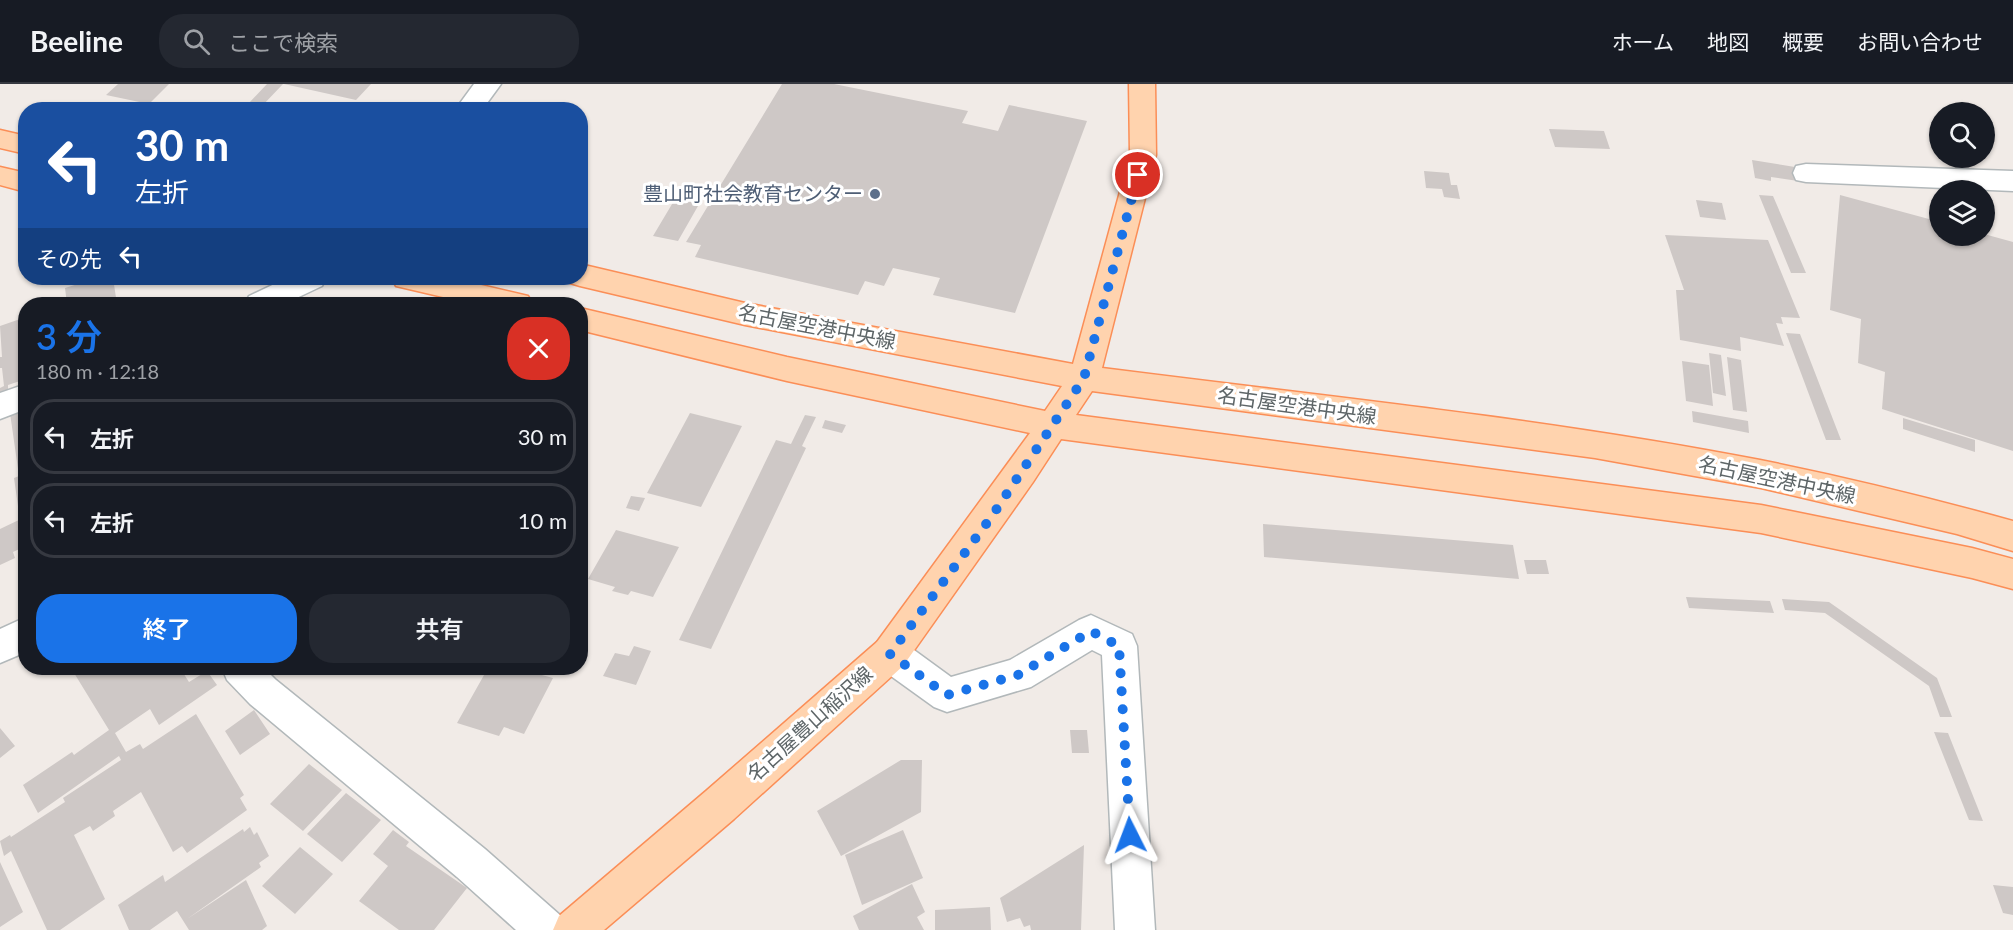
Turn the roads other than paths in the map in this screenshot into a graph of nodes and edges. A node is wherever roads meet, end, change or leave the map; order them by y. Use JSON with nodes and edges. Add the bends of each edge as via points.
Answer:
{"nodes":[{"id":1,"x":489,"y":84,"type":"edge"},
{"id":2,"x":1143,"y":84,"type":"edge"},
{"id":3,"x":474,"y":102,"type":"edge"},
{"id":4,"x":0,"y":139,"type":"edge"},
{"id":5,"x":18,"y":143,"type":"edge"},
{"id":6,"x":1806,"y":173,"type":"dead end"},
{"id":7,"x":0,"y":176,"type":"edge"},
{"id":8,"x":18,"y":181,"type":"edge"},
{"id":9,"x":2013,"y":181,"type":"edge"},
{"id":10,"x":588,"y":277,"type":"edge"},
{"id":11,"x":298,"y":285,"type":"edge"},
{"id":12,"x":436,"y":285,"type":"edge"},
{"id":13,"x":273,"y":297,"type":"edge"},
{"id":14,"x":488,"y":297,"type":"edge"},
{"id":15,"x":588,"y":322,"type":"edge"},
{"id":16,"x":1084,"y":378,"type":"junction"},
{"id":17,"x":18,"y":399,"type":"edge"},
{"id":18,"x":0,"y":406,"type":"edge"},
{"id":19,"x":1053,"y":424,"type":"junction"},
{"id":20,"x":2013,"y":536,"type":"edge"},
{"id":21,"x":2013,"y":574,"type":"edge"},
{"id":22,"x":18,"y":637,"type":"edge"},
{"id":23,"x":0,"y":647,"type":"edge"},
{"id":24,"x":890,"y":654,"type":"junction"},
{"id":25,"x":247,"y":675,"type":"edge"},
{"id":26,"x":547,"y":930,"type":"edge"},
{"id":27,"x":573,"y":930,"type":"edge"},
{"id":28,"x":1135,"y":930,"type":"edge"}],
"edges":[{"from":1,"to":3,"type":"street"},
{"from":2,"to":16,"type":"main road","name":"名古屋豊山稲沢線","via":[[1143,155]]},
{"from":4,"to":5,"type":"main road"},
{"from":6,"to":9,"type":"street"},
{"from":7,"to":8,"type":"main road"},
{"from":10,"to":16,"type":"main road","name":"名古屋空港中央線","via":[[744,314]]},
{"from":11,"to":13,"type":"street"},
{"from":12,"to":14,"type":"main road"},
{"from":15,"to":19,"type":"main road","name":"名古屋空港中央線","via":[[787,369]]},
{"from":16,"to":19,"type":"main road","name":"名古屋豊山稲沢線"},
{"from":16,"to":20,"type":"main road","name":"名古屋空港中央線","via":[[1595,445],[1761,474]]},
{"from":17,"to":18,"type":"street"},
{"from":19,"to":21,"type":"main road","name":"名古屋空港中央線","via":[[1761,519]]},
{"from":19,"to":24,"type":"main road","name":"名古屋豊山稲沢線","via":[[992,516]]},
{"from":22,"to":23,"type":"street"},
{"from":24,"to":27,"type":"main road","name":"名古屋豊山稲沢線"},
{"from":24,"to":28,"type":"street","via":[[947,695],[1018,675],[1091,631],[1119,646]]},
{"from":25,"to":26,"type":"street"}]}
